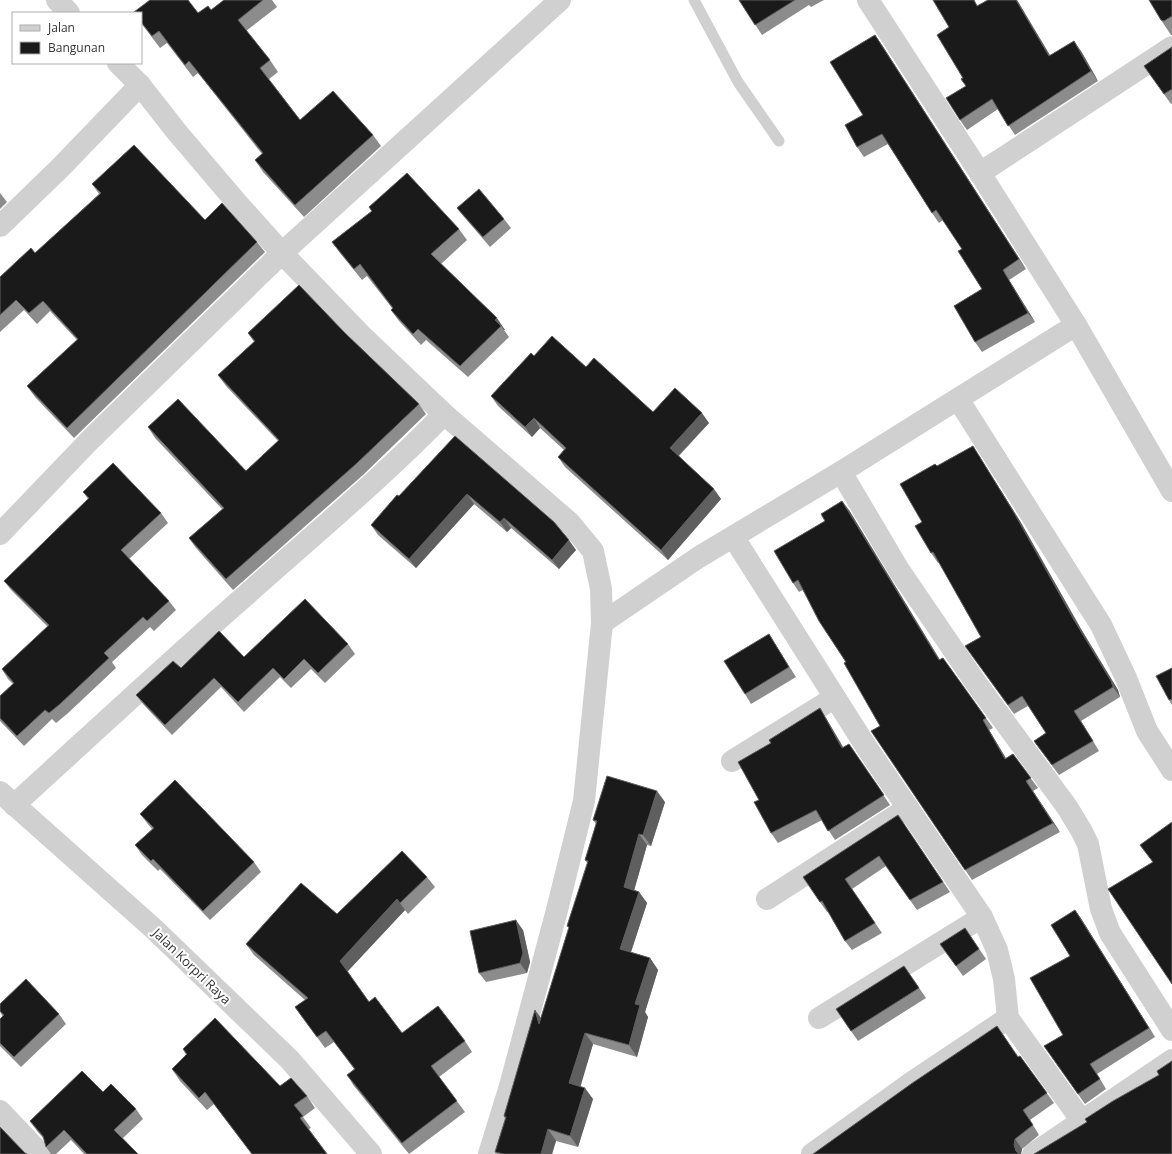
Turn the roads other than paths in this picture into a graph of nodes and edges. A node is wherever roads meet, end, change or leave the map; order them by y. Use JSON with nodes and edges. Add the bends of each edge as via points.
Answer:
{"nodes":[{"id":1,"x":57,"y":0,"type":"edge"},
{"id":2,"x":560,"y":0,"type":"edge"},
{"id":3,"x":694,"y":0,"type":"edge"},
{"id":4,"x":868,"y":0,"type":"edge"},
{"id":5,"x":68,"y":12,"type":"edge"},
{"id":6,"x":1172,"y":46,"type":"edge"},
{"id":7,"x":119,"y":64,"type":"edge"},
{"id":8,"x":140,"y":85,"type":"junction"},
{"id":9,"x":779,"y":140,"type":"dead end"},
{"id":10,"x":980,"y":173,"type":"junction"},
{"id":11,"x":0,"y":226,"type":"edge"},
{"id":12,"x":282,"y":253,"type":"junction"},
{"id":13,"x":1076,"y":325,"type":"junction"},
{"id":14,"x":958,"y":399,"type":"junction"},
{"id":15,"x":444,"y":414,"type":"junction"},
{"id":16,"x":841,"y":472,"type":"junction"},
{"id":17,"x":1172,"y":491,"type":"edge"},
{"id":18,"x":0,"y":534,"type":"edge"},
{"id":19,"x":734,"y":538,"type":"junction"},
{"id":20,"x":602,"y":623,"type":"junction"},
{"id":21,"x":834,"y":698,"type":"junction"},
{"id":22,"x":732,"y":761,"type":"dead end"},
{"id":23,"x":1170,"y":761,"type":"edge"},
{"id":24,"x":7,"y":798,"type":"edge"},
{"id":25,"x":908,"y":808,"type":"junction"},
{"id":26,"x":767,"y":899,"type":"dead end"},
{"id":27,"x":982,"y":917,"type":"junction"},
{"id":28,"x":819,"y":1018,"type":"dead end"},
{"id":29,"x":1008,"y":1018,"type":"junction"},
{"id":30,"x":1172,"y":1030,"type":"edge"},
{"id":31,"x":1172,"y":1060,"type":"edge"},
{"id":32,"x":0,"y":1111,"type":"edge"},
{"id":33,"x":1082,"y":1120,"type":"junction"},
{"id":34,"x":1047,"y":1150,"type":"edge"},
{"id":35,"x":41,"y":1154,"type":"edge"},
{"id":36,"x":371,"y":1154,"type":"edge"},
{"id":37,"x":489,"y":1154,"type":"edge"},
{"id":38,"x":812,"y":1154,"type":"edge"}],
"edges":[{"from":1,"to":5,"type":"street"},
{"from":2,"to":12,"type":"street"},
{"from":3,"to":9,"type":"lane","via":[[738,82]]},
{"from":4,"to":10,"type":"street"},
{"from":6,"to":10,"type":"street"},
{"from":7,"to":8,"type":"street"},
{"from":8,"to":11,"type":"street"},
{"from":8,"to":12,"type":"street","via":[[176,131]]},
{"from":10,"to":13,"type":"street"},
{"from":12,"to":15,"type":"street","via":[[361,335]]},
{"from":12,"to":18,"type":"street","via":[[91,439]]},
{"from":13,"to":14,"type":"street"},
{"from":13,"to":17,"type":"street"},
{"from":14,"to":16,"type":"street"},
{"from":14,"to":23,"type":"street","via":[[1101,625],[1126,678],[1138,712]]},
{"from":15,"to":20,"type":"street","via":[[570,523],[588,544],[593,551],[601,590]]},
{"from":15,"to":24,"type":"street","via":[[421,438],[184,650]]},
{"from":16,"to":19,"type":"street"},
{"from":16,"to":30,"type":"street","via":[[899,570],[976,683],[1078,824],[1088,844],[1101,909],[1110,933]]},
{"from":19,"to":20,"type":"street","via":[[665,579]]},
{"from":19,"to":21,"type":"street"},
{"from":20,"to":37,"type":"street","via":[[584,801],[518,1056]]},
{"from":21,"to":22,"type":"street"},
{"from":21,"to":25,"type":"street"},
{"from":24,"to":36,"type":"street","name":"Jalan Korpri Raya","via":[[154,930],[290,1060]]},
{"from":25,"to":26,"type":"street"},
{"from":25,"to":27,"type":"street"},
{"from":27,"to":28,"type":"street"},
{"from":27,"to":29,"type":"street","via":[[997,950],[1004,979]]},
{"from":29,"to":33,"type":"street"},
{"from":29,"to":38,"type":"street"},
{"from":31,"to":33,"type":"street"},
{"from":32,"to":35,"type":"street"},
{"from":33,"to":34,"type":"street"}]}
